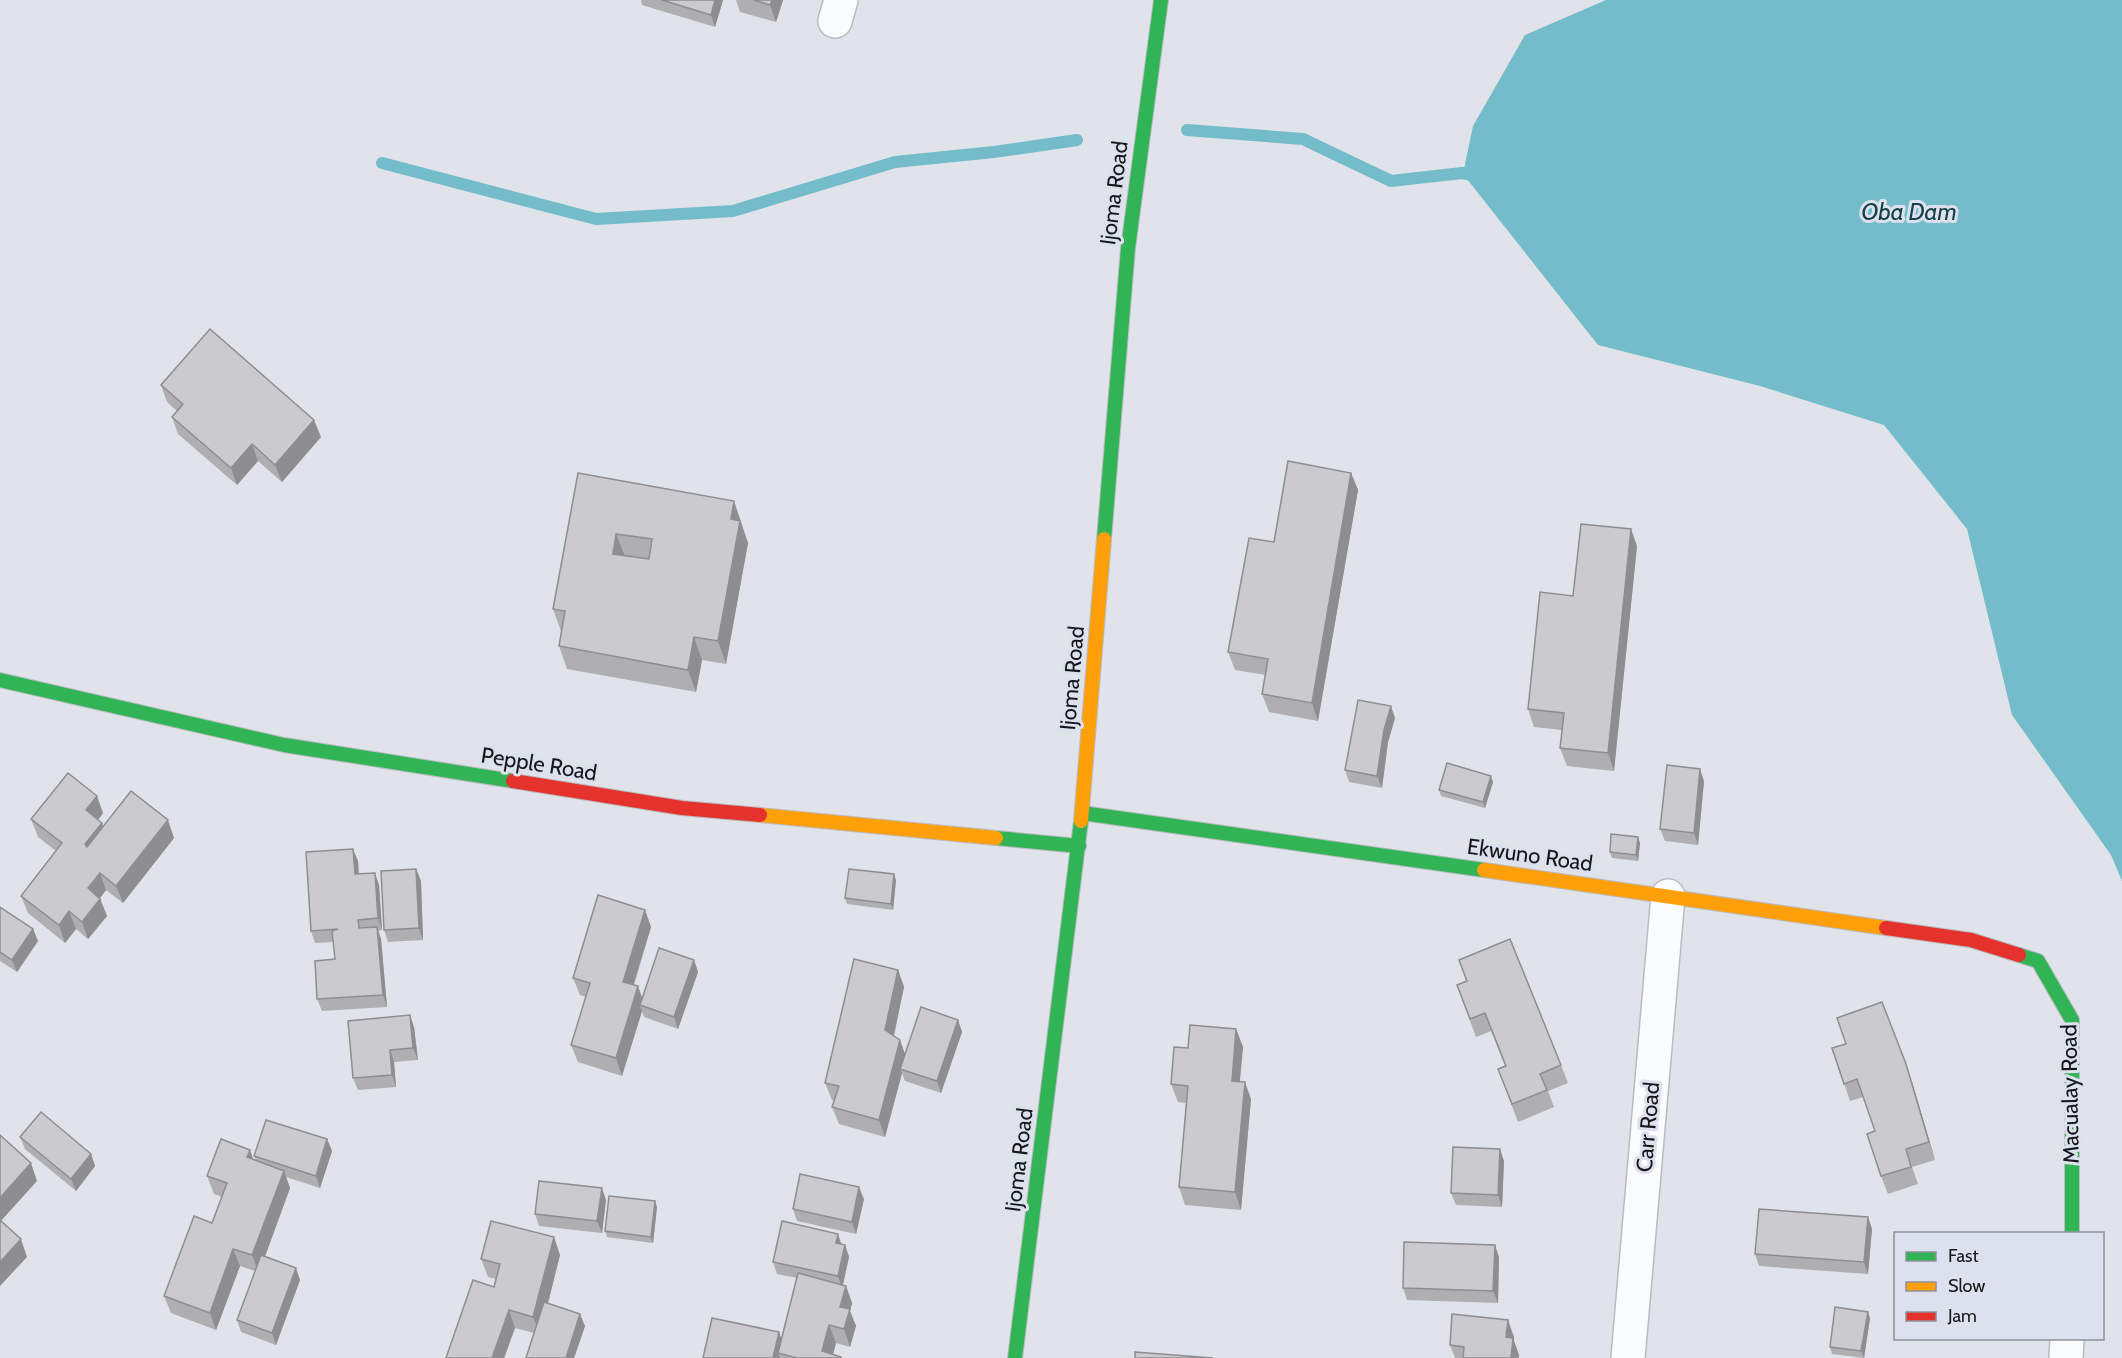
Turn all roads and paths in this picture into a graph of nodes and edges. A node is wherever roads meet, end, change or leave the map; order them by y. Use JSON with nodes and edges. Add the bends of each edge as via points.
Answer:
{"nodes":[{"id":1,"x":1161,"y":0,"type":"edge"},
{"id":2,"x":0,"y":680,"type":"edge"},
{"id":3,"x":1082,"y":813,"type":"junction"},
{"id":4,"x":1079,"y":846,"type":"junction"},
{"id":5,"x":1668,"y":896,"type":"junction"},
{"id":6,"x":1971,"y":940,"type":"joint"},
{"id":7,"x":2072,"y":1232,"type":"edge"},
{"id":8,"x":2067,"y":1340,"type":"edge"},
{"id":9,"x":1015,"y":1358,"type":"edge"},
{"id":10,"x":1628,"y":1358,"type":"edge"},
{"id":11,"x":2066,"y":1358,"type":"edge"}],
"edges":[{"from":1,"to":3,"type":"street","name":"Ijoma Road","via":[[1128,248]]},
{"from":2,"to":4,"type":"street","name":"Pepple Road","via":[[284,745],[659,805]]},
{"from":3,"to":4,"type":"street","name":"Ijoma Road"},
{"from":3,"to":5,"type":"street","name":"Ekwuno Road"},
{"from":4,"to":9,"type":"street","name":"Ijoma Road"},
{"from":5,"to":6,"type":"street","name":"Ekwuno Road"},
{"from":5,"to":10,"type":"street","name":"Carr Road"},
{"from":6,"to":7,"type":"street","name":"Macualay Road","via":[[2038,961],[2072,1020]]},
{"from":8,"to":11,"type":"street"}]}
